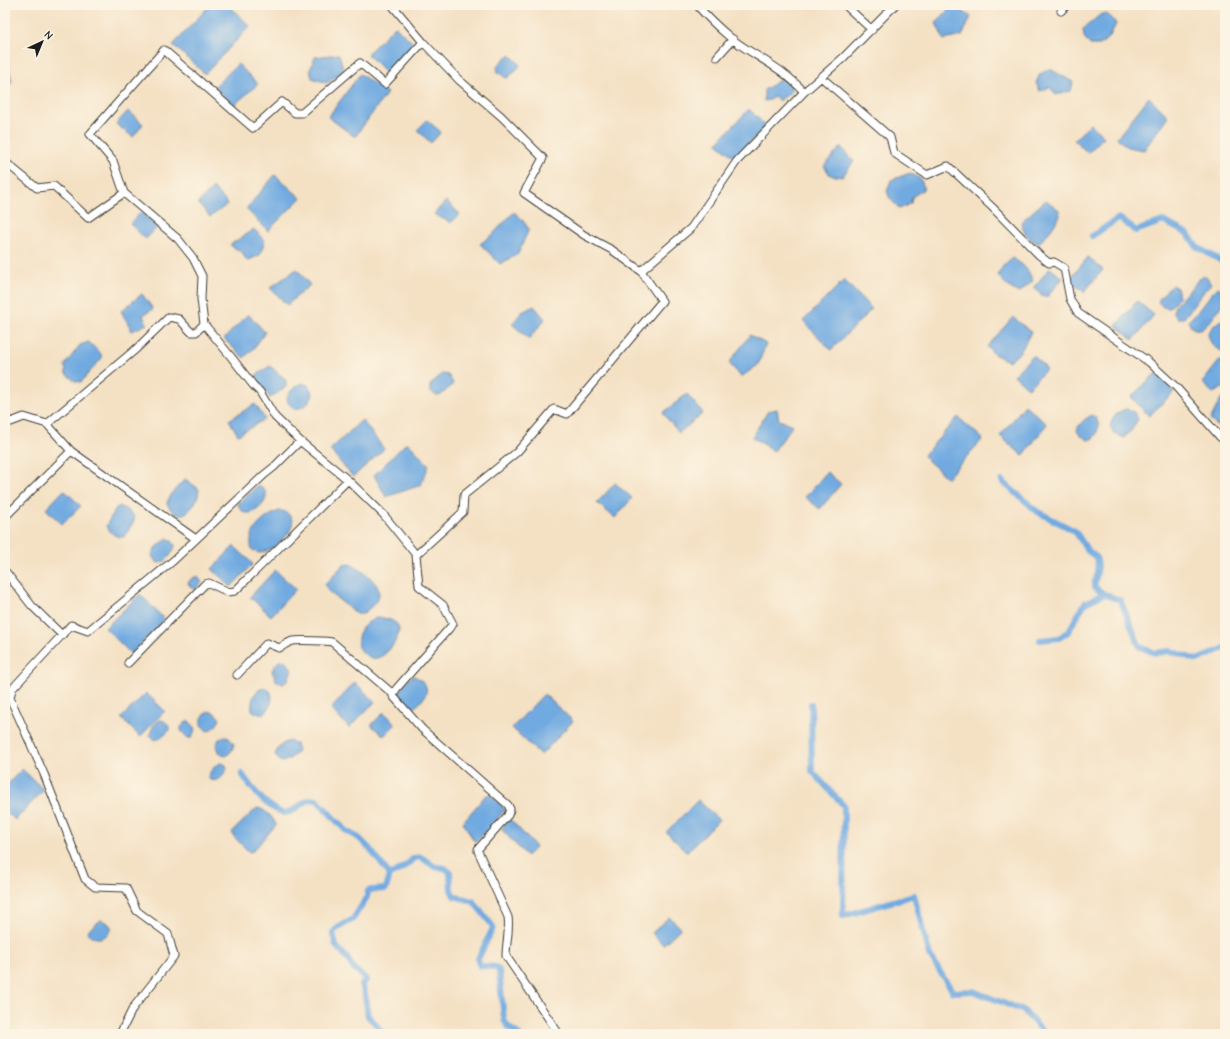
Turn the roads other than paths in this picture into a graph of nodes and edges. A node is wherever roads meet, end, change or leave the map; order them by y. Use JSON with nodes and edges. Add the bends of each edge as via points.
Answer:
{"nodes":[{"id":1,"x":392,"y":5,"type":"edge"},
{"id":2,"x":697,"y":5,"type":"edge"},
{"id":3,"x":845,"y":5,"type":"edge"},
{"id":4,"x":895,"y":5,"type":"edge"},
{"id":5,"x":1067,"y":5,"type":"edge"},
{"id":6,"x":1061,"y":11,"type":"dead end"},
{"id":7,"x":872,"y":30,"type":"junction"},
{"id":8,"x":733,"y":39,"type":"junction"},
{"id":9,"x":424,"y":42,"type":"junction"},
{"id":10,"x":717,"y":57,"type":"dead end"},
{"id":11,"x":821,"y":77,"type":"junction"},
{"id":12,"x":804,"y":92,"type":"junction"},
{"id":13,"x":5,"y":162,"type":"edge"},
{"id":14,"x":124,"y":193,"type":"junction"},
{"id":15,"x":641,"y":271,"type":"junction"},
{"id":16,"x":204,"y":324,"type":"junction"},
{"id":17,"x":5,"y":418,"type":"edge"},
{"id":18,"x":47,"y":424,"type":"junction"},
{"id":19,"x":300,"y":441,"type":"junction"},
{"id":20,"x":1225,"y":441,"type":"edge"},
{"id":21,"x":71,"y":451,"type":"junction"},
{"id":22,"x":348,"y":480,"type":"junction"},
{"id":23,"x":5,"y":517,"type":"edge"},
{"id":24,"x":196,"y":539,"type":"junction"},
{"id":25,"x":416,"y":555,"type":"junction"},
{"id":26,"x":5,"y":571,"type":"edge"},
{"id":27,"x":62,"y":635,"type":"junction"},
{"id":28,"x":128,"y":663,"type":"dead end"},
{"id":29,"x":237,"y":675,"type":"dead end"},
{"id":30,"x":393,"y":694,"type":"junction"},
{"id":31,"x":120,"y":1034,"type":"edge"},
{"id":32,"x":559,"y":1034,"type":"edge"}],
"edges":[{"from":1,"to":9,"type":"street"},
{"from":2,"to":8,"type":"street"},
{"from":3,"to":7,"type":"street"},
{"from":4,"to":7,"type":"street"},
{"from":5,"to":6,"type":"street"},
{"from":7,"to":11,"type":"street"},
{"from":8,"to":10,"type":"street"},
{"from":8,"to":12,"type":"street","via":[[782,71]]},
{"from":9,"to":14,"type":"street","via":[[385,84],[360,63],[302,113],[295,113],[282,102],[253,128],[164,50],[90,134],[113,161]]},
{"from":9,"to":15,"type":"street","via":[[459,80],[543,158],[524,193],[584,236],[612,250]]},
{"from":11,"to":12,"type":"street"},
{"from":11,"to":20,"type":"street","via":[[890,137],[894,153],[927,175],[948,166],[1039,255],[1049,263],[1054,262],[1064,268],[1070,299],[1078,313],[1149,362],[1176,387]]},
{"from":12,"to":15,"type":"street","via":[[737,161],[691,228]]},
{"from":13,"to":14,"type":"street","via":[[37,188],[54,186],[88,218]]},
{"from":14,"to":16,"type":"street","via":[[178,240],[193,258],[202,276]]},
{"from":15,"to":25,"type":"street","via":[[662,301],[567,414],[554,409],[517,452],[464,496],[464,512]]},
{"from":16,"to":18,"type":"street","via":[[196,332],[191,332],[179,319],[169,317],[136,349]]},
{"from":16,"to":19,"type":"street","via":[[260,392],[275,417]]},
{"from":17,"to":18,"type":"street","via":[[11,422],[24,417]]},
{"from":18,"to":21,"type":"street"},
{"from":19,"to":22,"type":"street"},
{"from":19,"to":24,"type":"street"},
{"from":21,"to":23,"type":"street"},
{"from":21,"to":24,"type":"street"},
{"from":22,"to":25,"type":"street","via":[[384,514]]},
{"from":22,"to":28,"type":"street","via":[[235,591],[228,592],[209,583],[205,584]]},
{"from":24,"to":27,"type":"street","via":[[89,631],[71,625]]},
{"from":25,"to":30,"type":"street","via":[[419,586],[443,605],[453,624]]},
{"from":26,"to":27,"type":"street","via":[[32,606]]},
{"from":27,"to":31,"type":"street","via":[[12,689],[10,698],[44,774],[85,879],[95,887],[126,888],[137,911],[168,934],[174,956],[133,1008]]},
{"from":29,"to":30,"type":"street","via":[[267,643],[279,648],[292,641],[328,640]]},
{"from":30,"to":32,"type":"street","via":[[422,729],[510,809],[508,815],[478,849],[508,917],[506,956]]}]}
